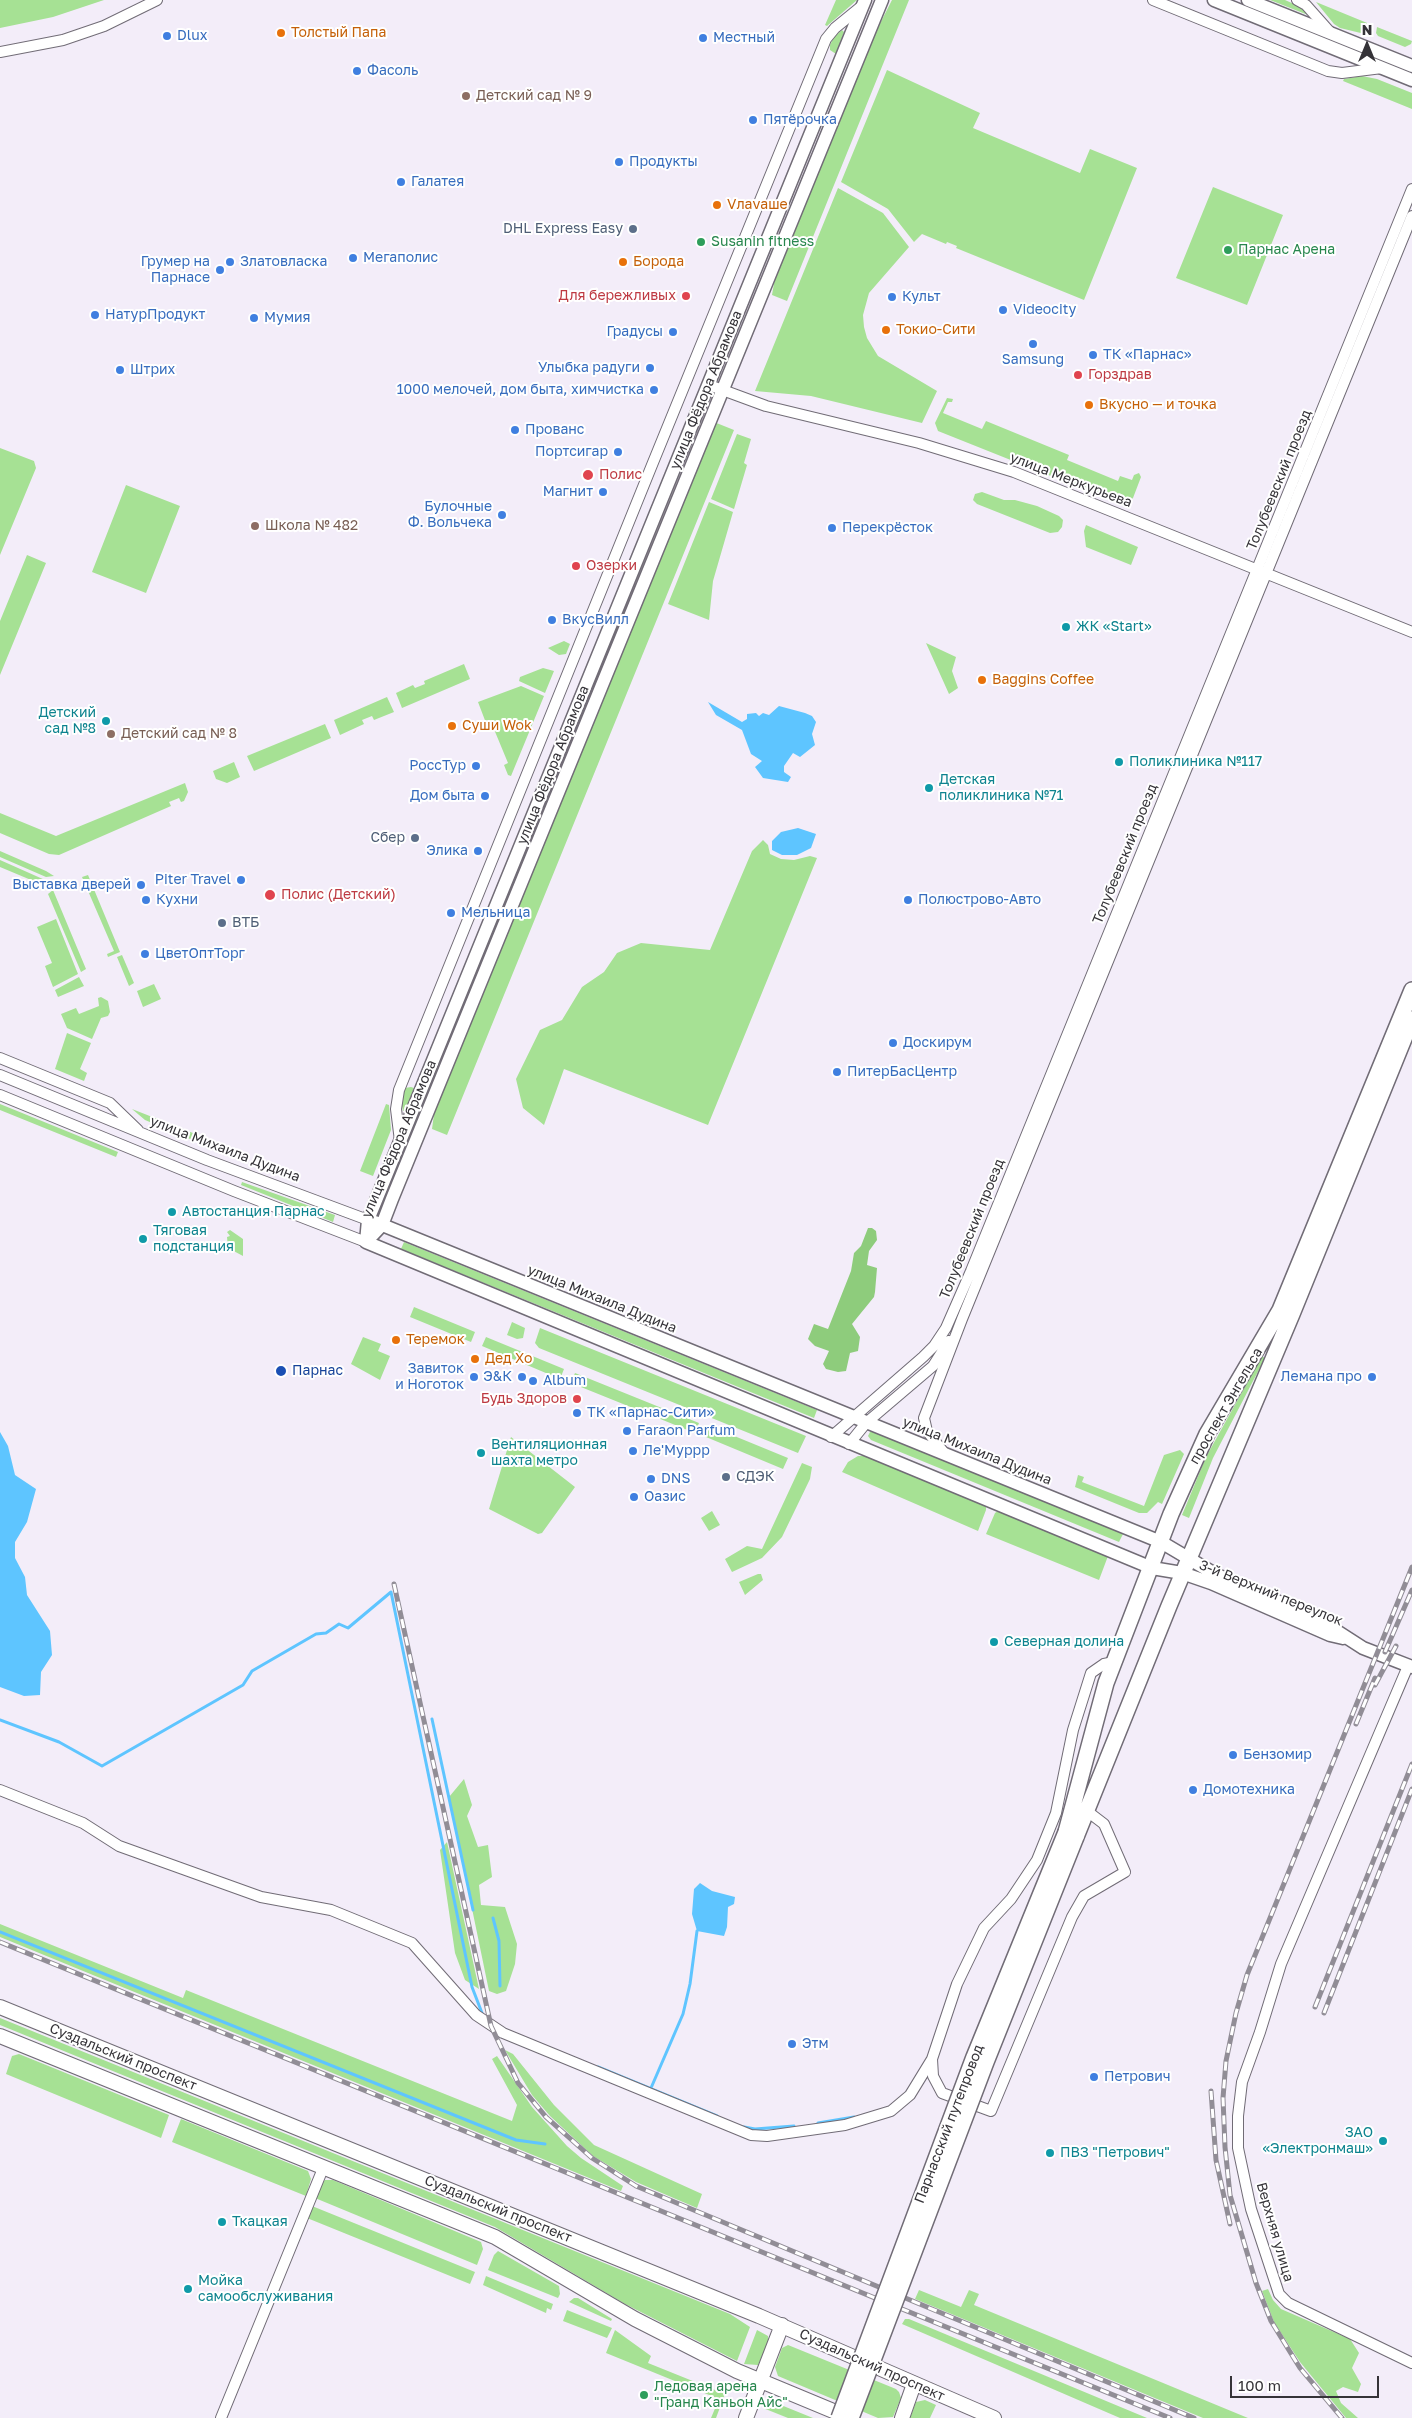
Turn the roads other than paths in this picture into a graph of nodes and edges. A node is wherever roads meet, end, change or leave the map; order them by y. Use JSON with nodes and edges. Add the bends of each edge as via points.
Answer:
{"nodes":[{"id":1,"x":157,"y":0,"type":"edge"},
{"id":2,"x":882,"y":0,"type":"edge"},
{"id":3,"x":1153,"y":0,"type":"edge"},
{"id":4,"x":1214,"y":0,"type":"edge"},
{"id":5,"x":1248,"y":0,"type":"edge"},
{"id":6,"x":1297,"y":0,"type":"edge"},
{"id":7,"x":864,"y":3,"type":"edge"},
{"id":8,"x":1330,"y":33,"type":"junction"},
{"id":9,"x":0,"y":52,"type":"edge"},
{"id":10,"x":1412,"y":66,"type":"edge"},
{"id":11,"x":1382,"y":68,"type":"junction"},
{"id":12,"x":1412,"y":80,"type":"edge"},
{"id":13,"x":1412,"y":189,"type":"edge"},
{"id":14,"x":1412,"y":216,"type":"edge"},
{"id":15,"x":709,"y":385,"type":"junction"},
{"id":16,"x":721,"y":390,"type":"junction"},
{"id":17,"x":1261,"y":572,"type":"junction"},
{"id":18,"x":1412,"y":632,"type":"edge"},
{"id":19,"x":1412,"y":990,"type":"edge"},
{"id":20,"x":1412,"y":1019,"type":"edge"},
{"id":21,"x":0,"y":1058,"type":"edge"},
{"id":22,"x":0,"y":1075,"type":"edge"},
{"id":23,"x":45,"y":1094,"type":"junction"},
{"id":24,"x":0,"y":1095,"type":"edge"},
{"id":25,"x":38,"y":1110,"type":"junction"},
{"id":26,"x":140,"y":1133,"type":"junction"},
{"id":27,"x":400,"y":1144,"type":"junction"},
{"id":28,"x":368,"y":1220,"type":"junction"},
{"id":29,"x":382,"y":1225,"type":"junction"},
{"id":30,"x":366,"y":1242,"type":"junction"},
{"id":31,"x":962,"y":1319,"type":"junction"},
{"id":32,"x":853,"y":1418,"type":"junction"},
{"id":33,"x":866,"y":1423,"type":"junction"},
{"id":34,"x":832,"y":1437,"type":"junction"},
{"id":35,"x":849,"y":1444,"type":"junction"},
{"id":36,"x":945,"y":1455,"type":"junction"},
{"id":37,"x":1162,"y":1542,"type":"junction"},
{"id":38,"x":1185,"y":1566,"type":"junction"},
{"id":39,"x":1152,"y":1568,"type":"junction"},
{"id":40,"x":1114,"y":1662,"type":"junction"},
{"id":41,"x":1410,"y":1667,"type":"edge"},
{"id":42,"x":0,"y":1790,"type":"edge"},
{"id":43,"x":1087,"y":1811,"type":"junction"},
{"id":44,"x":1071,"y":1834,"type":"junction"},
{"id":45,"x":0,"y":2007,"type":"edge"},
{"id":46,"x":0,"y":2036,"type":"edge"},
{"id":47,"x":932,"y":2059,"type":"junction"},
{"id":48,"x":324,"y":2166,"type":"junction"},
{"id":49,"x":782,"y":2325,"type":"junction"},
{"id":50,"x":1412,"y":2362,"type":"edge"},
{"id":51,"x":761,"y":2382,"type":"junction"},
{"id":52,"x":914,"y":2384,"type":"junction"},
{"id":53,"x":221,"y":2418,"type":"edge"},
{"id":54,"x":746,"y":2418,"type":"edge"},
{"id":55,"x":839,"y":2418,"type":"edge"},
{"id":56,"x":851,"y":2418,"type":"edge"},
{"id":57,"x":902,"y":2418,"type":"edge"},
{"id":58,"x":994,"y":2418,"type":"edge"}],
"edges":[{"from":1,"to":9,"type":"street","via":[[104,26],[63,40]]},
{"from":2,"to":16,"type":"street","name":"улица Фёдора Абрамова"},
{"from":3,"to":11,"type":"street","via":[[1328,71],[1342,73]]},
{"from":4,"to":11,"type":"street"},
{"from":5,"to":8,"type":"street"},
{"from":6,"to":8,"type":"street","via":[[1306,5]]},
{"from":7,"to":15,"type":"street","name":"улица Фёдора Абрамова"},
{"from":7,"to":27,"type":"street","via":[[826,39],[656,456],[399,1090],[396,1109]]},
{"from":8,"to":10,"type":"street"},
{"from":11,"to":12,"type":"street"},
{"from":13,"to":17,"type":"street","name":"Толубеевский проезд"},
{"from":14,"to":17,"type":"street","name":"Толубеевский проезд"},
{"from":15,"to":16,"type":"street","name":"улица Меркурьева"},
{"from":15,"to":27,"type":"street","name":"улица Фёдора Абрамова"},
{"from":16,"to":17,"type":"street","name":"улица Меркурьева","via":[[766,406],[919,443],[1014,472]]},
{"from":16,"to":29,"type":"street","name":"улица Фёдора Абрамова"},
{"from":17,"to":18,"type":"street","name":"улица Меркурьева"},
{"from":17,"to":31,"type":"street","name":"Толубеевский проезд"},
{"from":17,"to":32,"type":"street","name":"Толубеевский проезд","via":[[946,1328],[923,1357]]},
{"from":19,"to":37,"type":"main road","name":"проспект Энгельса","via":[[1280,1310],[1195,1457]]},
{"from":20,"to":38,"type":"main road","name":"проспект Энгельса"},
{"from":21,"to":26,"type":"street","via":[[110,1103]]},
{"from":22,"to":23,"type":"street","name":"улица Михаила Дудина"},
{"from":23,"to":25,"type":"street"},
{"from":23,"to":26,"type":"street","name":"улица Михаила Дудина"},
{"from":24,"to":25,"type":"street"},
{"from":25,"to":30,"type":"street"},
{"from":26,"to":28,"type":"street","name":"улица Михаила Дудина"},
{"from":27,"to":28,"type":"street","name":"улица Фёдора Абрамова"},
{"from":28,"to":29,"type":"street","name":"улица Михаила Дудина"},
{"from":28,"to":30,"type":"street","name":"улица Фёдора Абрамова"},
{"from":29,"to":30,"type":"street","name":"улица Фёдора Абрамова"},
{"from":29,"to":32,"type":"street","name":"улица Михаила Дудина"},
{"from":30,"to":34,"type":"street"},
{"from":31,"to":33,"type":"street","name":"Толубеевский проезд","via":[[933,1366]]},
{"from":31,"to":36,"type":"street","name":"Толубеевский проезд","via":[[924,1418],[927,1431]]},
{"from":32,"to":33,"type":"street","name":"улица Михаила Дудина"},
{"from":32,"to":34,"type":"street","name":"Толубеевский проезд"},
{"from":33,"to":35,"type":"street","name":"Толубеевский проезд"},
{"from":33,"to":36,"type":"street","name":"улица Михаила Дудина"},
{"from":34,"to":35,"type":"street"},
{"from":35,"to":39,"type":"street"},
{"from":36,"to":37,"type":"street","name":"улица Михаила Дудина"},
{"from":37,"to":38,"type":"street","name":"улица Михаила Дудина"},
{"from":37,"to":39,"type":"main road","name":"проспект Энгельса"},
{"from":38,"to":39,"type":"street"},
{"from":38,"to":41,"type":"street","name":"3-й Верхний переулок","via":[[1211,1582]]},
{"from":38,"to":43,"type":"main road","name":"проспект Энгельса"},
{"from":39,"to":40,"type":"main road","name":"проспект Энгельса"},
{"from":40,"to":44,"type":"main road","name":"проспект Энгельса","via":[[1106,1683]]},
{"from":40,"to":47,"type":"street","via":[[1104,1664],[1091,1673],[1073,1730],[1059,1801],[1038,1860],[1011,1899],[984,1928],[957,1984]]},
{"from":41,"to":50,"type":"street","name":"Верхняя улица","via":[[1281,1964],[1242,2082],[1238,2148],[1251,2209],[1279,2294],[1288,2303]]},
{"from":42,"to":47,"type":"street","via":[[83,1823],[119,1846],[261,1897],[331,1910],[412,1943],[476,2015],[503,2033],[751,2135],[767,2136],[845,2125],[890,2111],[910,2095]]},
{"from":43,"to":44,"type":"main road","name":"проспект Энгельса"},
{"from":43,"to":47,"type":"street","via":[[1104,1824],[1125,1872],[1084,1896],[1072,1917],[992,2111],[942,2093],[933,2076]]},
{"from":44,"to":55,"type":"main road","name":"Парнасский путепровод","bridge":true,"via":[[974,2057]]},
{"from":44,"to":56,"type":"main road","name":"Парнасский путепровод","bridge":true},
{"from":45,"to":49,"type":"main road","name":"Суздальский проспект"},
{"from":46,"to":48,"type":"main road","name":"Суздальский проспект"},
{"from":48,"to":51,"type":"main road","name":"Суздальский проспект","via":[[495,2237],[635,2320]]},
{"from":48,"to":53,"type":"street"},
{"from":49,"to":51,"type":"main road"},
{"from":49,"to":52,"type":"main road","name":"Суздальский проспект"},
{"from":51,"to":54,"type":"main road"},
{"from":51,"to":56,"type":"main road","name":"Суздальский проспект"},
{"from":52,"to":57,"type":"main road"},
{"from":52,"to":58,"type":"main road","name":"Суздальский проспект"}]}
